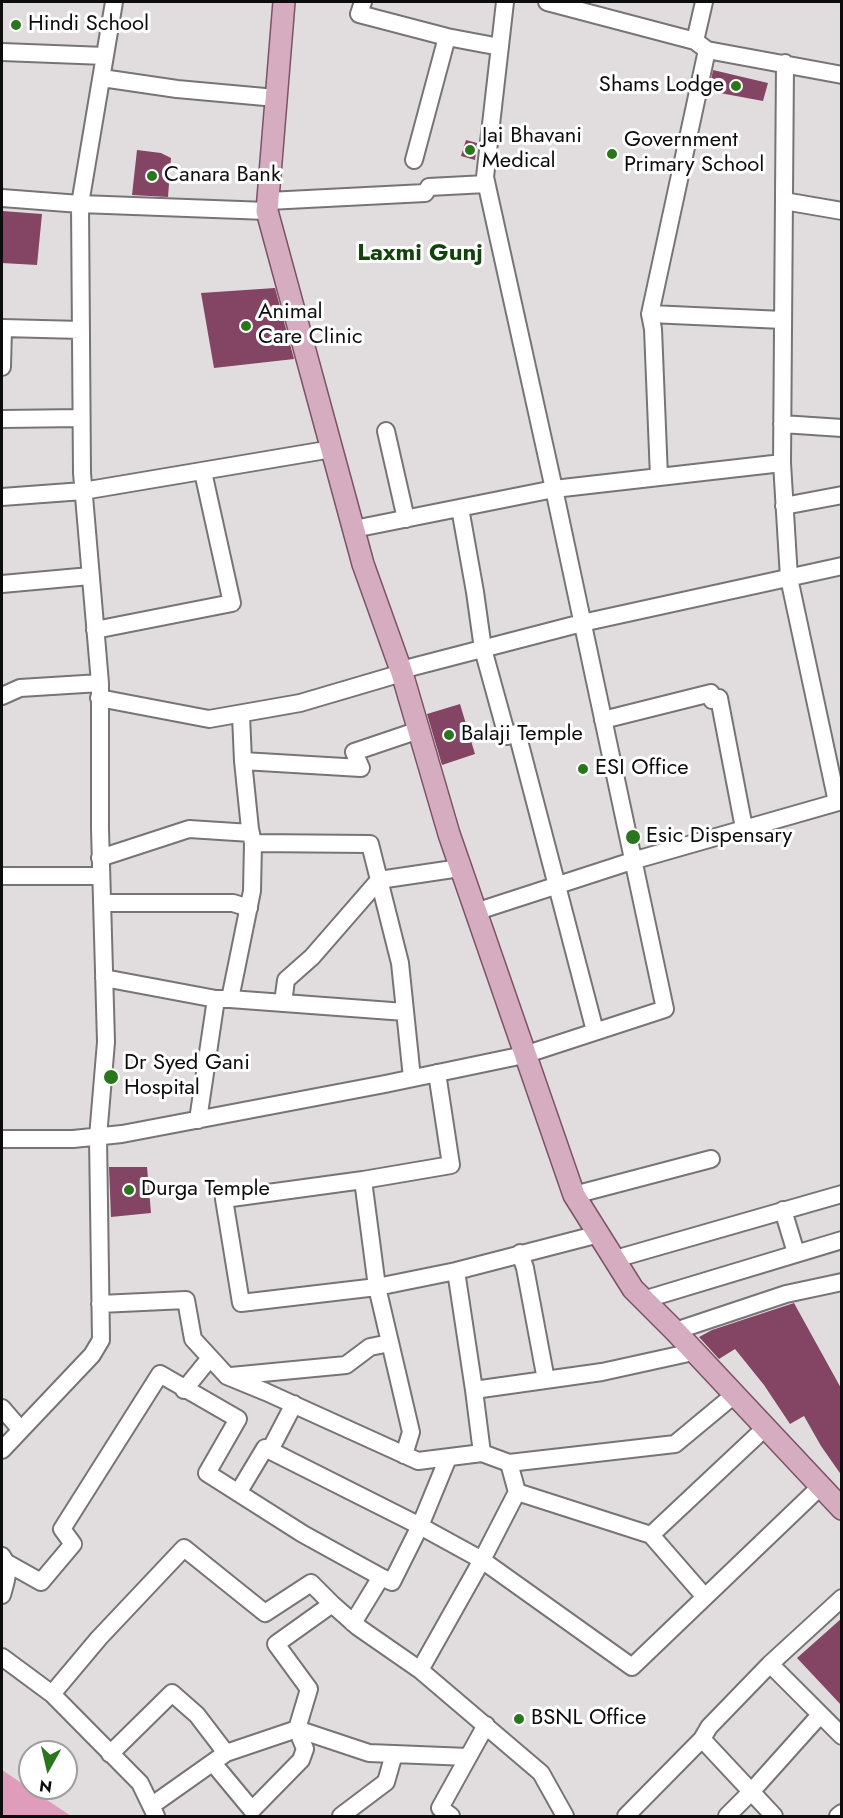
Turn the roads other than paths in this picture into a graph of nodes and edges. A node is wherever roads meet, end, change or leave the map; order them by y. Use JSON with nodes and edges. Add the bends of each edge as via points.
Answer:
{"nodes":[{"id":1,"x":114,"y":2,"type":"edge"},
{"id":2,"x":284,"y":2,"type":"edge"},
{"id":3,"x":363,"y":2,"type":"edge"},
{"id":4,"x":505,"y":2,"type":"edge"},
{"id":5,"x":546,"y":2,"type":"edge"},
{"id":6,"x":704,"y":2,"type":"edge"},
{"id":7,"x":447,"y":37,"type":"junction"},
{"id":8,"x":701,"y":46,"type":"junction"},
{"id":9,"x":500,"y":47,"type":"junction"},
{"id":10,"x":2,"y":52,"type":"edge"},
{"id":11,"x":105,"y":56,"type":"junction"},
{"id":12,"x":785,"y":63,"type":"junction"},
{"id":13,"x":842,"y":75,"type":"edge"},
{"id":14,"x":102,"y":78,"type":"junction"},
{"id":15,"x":276,"y":98,"type":"junction"},
{"id":16,"x":414,"y":160,"type":"dead end"},
{"id":17,"x":486,"y":184,"type":"junction"},
{"id":18,"x":2,"y":198,"type":"edge"},
{"id":19,"x":784,"y":201,"type":"junction"},
{"id":20,"x":80,"y":204,"type":"junction"},
{"id":21,"x":268,"y":206,"type":"junction"},
{"id":22,"x":842,"y":211,"type":"edge"},
{"id":23,"x":650,"y":314,"type":"junction"},
{"id":24,"x":783,"y":320,"type":"junction"},
{"id":25,"x":81,"y":330,"type":"junction"},
{"id":26,"x":2,"y":366,"type":"edge"},
{"id":27,"x":81,"y":418,"type":"junction"},
{"id":28,"x":2,"y":419,"type":"edge"},
{"id":29,"x":782,"y":424,"type":"junction"},
{"id":30,"x":842,"y":428,"type":"edge"},
{"id":31,"x":386,"y":431,"type":"dead end"},
{"id":32,"x":332,"y":449,"type":"junction"},
{"id":33,"x":782,"y":463,"type":"junction"},
{"id":34,"x":203,"y":472,"type":"junction"},
{"id":35,"x":659,"y":477,"type":"junction"},
{"id":36,"x":554,"y":489,"type":"junction"},
{"id":37,"x":83,"y":492,"type":"junction"},
{"id":38,"x":842,"y":495,"type":"edge"},
{"id":39,"x":2,"y":497,"type":"edge"},
{"id":40,"x":784,"y":506,"type":"junction"},
{"id":41,"x":460,"y":508,"type":"junction"},
{"id":42,"x":406,"y":519,"type":"junction"},
{"id":43,"x":354,"y":529,"type":"junction"},
{"id":44,"x":842,"y":566,"type":"edge"},
{"id":45,"x":90,"y":576,"type":"junction"},
{"id":46,"x":789,"y":578,"type":"junction"},
{"id":47,"x":2,"y":584,"type":"edge"},
{"id":48,"x":582,"y":623,"type":"junction"},
{"id":49,"x":95,"y":630,"type":"junction"},
{"id":50,"x":483,"y":649,"type":"junction"},
{"id":51,"x":402,"y":672,"type":"junction"},
{"id":52,"x":100,"y":690,"type":"junction"},
{"id":53,"x":2,"y":696,"type":"edge"},
{"id":54,"x":241,"y":714,"type":"junction"},
{"id":55,"x":603,"y":720,"type":"junction"},
{"id":56,"x":420,"y":730,"type":"junction"},
{"id":57,"x":243,"y":761,"type":"junction"},
{"id":58,"x":839,"y":802,"type":"edge"},
{"id":59,"x":744,"y":828,"type":"junction"},
{"id":60,"x":252,"y":838,"type":"junction"},
{"id":61,"x":100,"y":858,"type":"junction"},
{"id":62,"x":632,"y":861,"type":"junction"},
{"id":63,"x":460,"y":868,"type":"junction"},
{"id":64,"x":2,"y":876,"type":"edge"},
{"id":65,"x":101,"y":876,"type":"junction"},
{"id":66,"x":379,"y":880,"type":"junction"},
{"id":67,"x":557,"y":885,"type":"junction"},
{"id":68,"x":102,"y":903,"type":"junction"},
{"id":69,"x":249,"y":908,"type":"junction"},
{"id":70,"x":475,"y":912,"type":"junction"},
{"id":71,"x":104,"y":978,"type":"junction"},
{"id":72,"x":223,"y":999,"type":"junction"},
{"id":73,"x":283,"y":1003,"type":"junction"},
{"id":74,"x":405,"y":1012,"type":"junction"},
{"id":75,"x":596,"y":1031,"type":"junction"},
{"id":76,"x":524,"y":1055,"type":"junction"},
{"id":77,"x":437,"y":1073,"type":"junction"},
{"id":78,"x":412,"y":1078,"type":"junction"},
{"id":79,"x":198,"y":1120,"type":"junction"},
{"id":80,"x":98,"y":1137,"type":"junction"},
{"id":81,"x":2,"y":1139,"type":"edge"},
{"id":82,"x":711,"y":1159,"type":"dead end"},
{"id":83,"x":363,"y":1180,"type":"junction"},
{"id":84,"x":842,"y":1194,"type":"edge"},
{"id":85,"x":574,"y":1195,"type":"junction"},
{"id":86,"x":783,"y":1210,"type":"junction"},
{"id":87,"x":599,"y":1234,"type":"junction"},
{"id":88,"x":842,"y":1240,"type":"edge"},
{"id":89,"x":520,"y":1253,"type":"junction"},
{"id":90,"x":796,"y":1253,"type":"junction"},
{"id":91,"x":615,"y":1259,"type":"junction"},
{"id":92,"x":456,"y":1270,"type":"junction"},
{"id":93,"x":842,"y":1282,"type":"edge"},
{"id":94,"x":377,"y":1287,"type":"junction"},
{"id":95,"x":643,"y":1300,"type":"junction"},
{"id":96,"x":100,"y":1304,"type":"junction"},
{"id":97,"x":675,"y":1331,"type":"junction"},
{"id":98,"x":390,"y":1343,"type":"junction"},
{"id":99,"x":693,"y":1352,"type":"junction"},
{"id":100,"x":210,"y":1358,"type":"junction"},
{"id":101,"x":227,"y":1376,"type":"junction"},
{"id":102,"x":546,"y":1380,"type":"junction"},
{"id":103,"x":184,"y":1390,"type":"junction"},
{"id":104,"x":474,"y":1390,"type":"junction"},
{"id":105,"x":734,"y":1395,"type":"junction"},
{"id":106,"x":294,"y":1404,"type":"junction"},
{"id":107,"x":2,"y":1408,"type":"edge"},
{"id":108,"x":765,"y":1428,"type":"junction"},
{"id":109,"x":21,"y":1430,"type":"junction"},
{"id":110,"x":2,"y":1450,"type":"edge"},
{"id":111,"x":270,"y":1450,"type":"junction"},
{"id":112,"x":482,"y":1453,"type":"junction"},
{"id":113,"x":404,"y":1455,"type":"junction"},
{"id":114,"x":448,"y":1458,"type":"junction"},
{"id":115,"x":509,"y":1463,"type":"junction"},
{"id":116,"x":821,"y":1486,"type":"junction"},
{"id":117,"x":517,"y":1492,"type":"junction"},
{"id":118,"x":238,"y":1493,"type":"junction"},
{"id":119,"x":842,"y":1509,"type":"edge"},
{"id":120,"x":420,"y":1526,"type":"junction"},
{"id":121,"x":651,"y":1535,"type":"junction"},
{"id":122,"x":4,"y":1559,"type":"edge"},
{"id":123,"x":483,"y":1560,"type":"junction"},
{"id":124,"x":381,"y":1577,"type":"junction"},
{"id":125,"x":2,"y":1595,"type":"edge"},
{"id":126,"x":705,"y":1597,"type":"junction"},
{"id":127,"x":842,"y":1598,"type":"edge"},
{"id":128,"x":332,"y":1604,"type":"junction"},
{"id":129,"x":353,"y":1623,"type":"junction"},
{"id":130,"x":2,"y":1658,"type":"edge"},
{"id":131,"x":770,"y":1664,"type":"junction"},
{"id":132,"x":420,"y":1670,"type":"junction"},
{"id":133,"x":52,"y":1694,"type":"junction"},
{"id":134,"x":820,"y":1715,"type":"junction"},
{"id":135,"x":486,"y":1725,"type":"junction"},
{"id":136,"x":297,"y":1729,"type":"junction"},
{"id":137,"x":842,"y":1736,"type":"edge"},
{"id":138,"x":702,"y":1739,"type":"junction"},
{"id":139,"x":110,"y":1754,"type":"junction"},
{"id":140,"x":394,"y":1754,"type":"junction"},
{"id":141,"x":468,"y":1757,"type":"junction"},
{"id":142,"x":220,"y":1758,"type":"junction"},
{"id":143,"x":751,"y":1792,"type":"junction"},
{"id":144,"x":154,"y":1811,"type":"edge"},
{"id":145,"x":842,"y":1813,"type":"edge"},
{"id":146,"x":342,"y":1816,"type":"edge"},
{"id":147,"x":451,"y":1816,"type":"edge"},
{"id":148,"x":565,"y":1816,"type":"edge"},
{"id":149,"x":627,"y":1816,"type":"edge"},
{"id":150,"x":727,"y":1816,"type":"edge"},
{"id":151,"x":774,"y":1816,"type":"edge"},
{"id":152,"x":838,"y":1816,"type":"edge"}],
"edges":[{"from":1,"to":11,"type":"street"},
{"from":2,"to":15,"type":"main road"},
{"from":3,"to":7,"type":"street","via":[[359,14]]},
{"from":4,"to":9,"type":"street"},
{"from":5,"to":8,"type":"street"},
{"from":6,"to":8,"type":"street"},
{"from":7,"to":9,"type":"street"},
{"from":7,"to":16,"type":"street"},
{"from":8,"to":12,"type":"street"},
{"from":8,"to":23,"type":"street"},
{"from":9,"to":17,"type":"street"},
{"from":10,"to":11,"type":"street"},
{"from":11,"to":14,"type":"street"},
{"from":12,"to":13,"type":"street"},
{"from":12,"to":19,"type":"street"},
{"from":14,"to":15,"type":"street"},
{"from":14,"to":20,"type":"street"},
{"from":15,"to":21,"type":"main road"},
{"from":17,"to":21,"type":"street"},
{"from":17,"to":36,"type":"street"},
{"from":18,"to":20,"type":"street"},
{"from":19,"to":22,"type":"street"},
{"from":19,"to":24,"type":"street"},
{"from":20,"to":21,"type":"street"},
{"from":20,"to":25,"type":"street"},
{"from":21,"to":32,"type":"main road"},
{"from":23,"to":24,"type":"street"},
{"from":23,"to":35,"type":"street"},
{"from":24,"to":29,"type":"street"},
{"from":25,"to":26,"type":"street","via":[[3,328]]},
{"from":25,"to":27,"type":"street"},
{"from":27,"to":28,"type":"street"},
{"from":27,"to":37,"type":"street"},
{"from":29,"to":30,"type":"street"},
{"from":29,"to":33,"type":"street"},
{"from":31,"to":42,"type":"street"},
{"from":32,"to":34,"type":"street"},
{"from":32,"to":43,"type":"main road"},
{"from":33,"to":35,"type":"street"},
{"from":33,"to":40,"type":"street"},
{"from":34,"to":37,"type":"street"},
{"from":34,"to":49,"type":"street","via":[[232,603]]},
{"from":35,"to":36,"type":"street"},
{"from":36,"to":41,"type":"street"},
{"from":36,"to":48,"type":"street"},
{"from":37,"to":39,"type":"street"},
{"from":37,"to":45,"type":"street"},
{"from":38,"to":40,"type":"street"},
{"from":40,"to":46,"type":"street"},
{"from":41,"to":42,"type":"street"},
{"from":41,"to":50,"type":"street"},
{"from":42,"to":43,"type":"street"},
{"from":43,"to":51,"type":"main road"},
{"from":44,"to":46,"type":"street"},
{"from":45,"to":47,"type":"street"},
{"from":45,"to":49,"type":"street"},
{"from":46,"to":48,"type":"street"},
{"from":46,"to":58,"type":"street"},
{"from":48,"to":50,"type":"street"},
{"from":48,"to":55,"type":"street"},
{"from":49,"to":52,"type":"street"},
{"from":50,"to":51,"type":"street"},
{"from":50,"to":67,"type":"street","via":[[507,736],[517,733]]},
{"from":51,"to":54,"type":"street","via":[[300,703]]},
{"from":51,"to":56,"type":"main road"},
{"from":52,"to":53,"type":"street","via":[[20,688]]},
{"from":52,"to":54,"type":"street","via":[[209,719]]},
{"from":52,"to":61,"type":"street"},
{"from":54,"to":57,"type":"street"},
{"from":55,"to":59,"type":"street","via":[[711,693],[712,700],[719,698]]},
{"from":55,"to":62,"type":"street"},
{"from":56,"to":57,"type":"street","via":[[354,752],[361,768]]},
{"from":56,"to":63,"type":"main road"},
{"from":57,"to":60,"type":"street"},
{"from":58,"to":59,"type":"street"},
{"from":59,"to":62,"type":"street"},
{"from":60,"to":61,"type":"street","via":[[189,829]]},
{"from":60,"to":66,"type":"street","via":[[370,844]]},
{"from":60,"to":69,"type":"street"},
{"from":61,"to":65,"type":"street"},
{"from":62,"to":67,"type":"street"},
{"from":62,"to":75,"type":"street","via":[[664,1009]]},
{"from":63,"to":66,"type":"street"},
{"from":63,"to":70,"type":"main road"},
{"from":64,"to":65,"type":"street"},
{"from":65,"to":68,"type":"street"},
{"from":66,"to":73,"type":"street","via":[[312,957],[286,980]]},
{"from":66,"to":74,"type":"street","via":[[400,963]]},
{"from":67,"to":70,"type":"street"},
{"from":67,"to":75,"type":"street"},
{"from":68,"to":69,"type":"street","via":[[233,903]]},
{"from":68,"to":71,"type":"street"},
{"from":69,"to":72,"type":"street"},
{"from":70,"to":76,"type":"main road"},
{"from":71,"to":72,"type":"street"},
{"from":71,"to":80,"type":"street","via":[[106,1042]]},
{"from":72,"to":73,"type":"street"},
{"from":72,"to":79,"type":"street"},
{"from":73,"to":74,"type":"street"},
{"from":74,"to":78,"type":"street"},
{"from":75,"to":76,"type":"street"},
{"from":76,"to":77,"type":"street"},
{"from":76,"to":85,"type":"main road"},
{"from":77,"to":78,"type":"street"},
{"from":77,"to":83,"type":"street","via":[[451,1165]]},
{"from":78,"to":79,"type":"street"},
{"from":79,"to":80,"type":"street"},
{"from":80,"to":81,"type":"street"},
{"from":80,"to":96,"type":"street"},
{"from":82,"to":85,"type":"street"},
{"from":83,"to":94,"type":"street"},
{"from":83,"to":94,"type":"street","via":[[224,1199],[241,1303]]},
{"from":84,"to":86,"type":"street"},
{"from":85,"to":87,"type":"main road"},
{"from":86,"to":90,"type":"street"},
{"from":86,"to":91,"type":"street"},
{"from":87,"to":89,"type":"street"},
{"from":87,"to":91,"type":"main road"},
{"from":88,"to":90,"type":"street"},
{"from":89,"to":92,"type":"street"},
{"from":89,"to":102,"type":"street"},
{"from":90,"to":95,"type":"street"},
{"from":91,"to":95,"type":"main road"},
{"from":92,"to":94,"type":"street"},
{"from":92,"to":104,"type":"street"},
{"from":93,"to":97,"type":"street","via":[[786,1294]]},
{"from":94,"to":98,"type":"street"},
{"from":95,"to":97,"type":"main road"},
{"from":96,"to":100,"type":"street","via":[[186,1300],[193,1339]]},
{"from":96,"to":109,"type":"street","via":[[101,1340],[92,1355]]},
{"from":97,"to":99,"type":"main road"},
{"from":98,"to":101,"type":"street","via":[[370,1347],[346,1365]]},
{"from":98,"to":113,"type":"street","via":[[411,1432]]},
{"from":99,"to":102,"type":"street"},
{"from":99,"to":105,"type":"main road"},
{"from":100,"to":101,"type":"street"},
{"from":100,"to":103,"type":"street"},
{"from":101,"to":106,"type":"street"},
{"from":102,"to":104,"type":"street"},
{"from":103,"to":118,"type":"street","via":[[238,1419],[207,1473]]},
{"from":103,"to":122,"type":"street","via":[[160,1374],[62,1529],[73,1544],[41,1582]]},
{"from":104,"to":112,"type":"street"},
{"from":105,"to":108,"type":"main road"},
{"from":105,"to":115,"type":"street","via":[[675,1444]]},
{"from":106,"to":111,"type":"street"},
{"from":106,"to":113,"type":"street"},
{"from":107,"to":109,"type":"street"},
{"from":108,"to":116,"type":"main road"},
{"from":108,"to":121,"type":"street"},
{"from":109,"to":110,"type":"street"},
{"from":111,"to":118,"type":"street","via":[[265,1448]]},
{"from":111,"to":120,"type":"street"},
{"from":112,"to":114,"type":"street"},
{"from":112,"to":115,"type":"street"},
{"from":113,"to":114,"type":"street","via":[[418,1461]]},
{"from":114,"to":120,"type":"street"},
{"from":115,"to":117,"type":"street"},
{"from":116,"to":119,"type":"main road"},
{"from":116,"to":126,"type":"street"},
{"from":117,"to":121,"type":"street"},
{"from":117,"to":123,"type":"street"},
{"from":118,"to":124,"type":"street"},
{"from":120,"to":123,"type":"street"},
{"from":120,"to":124,"type":"street","via":[[392,1582]]},
{"from":121,"to":126,"type":"street"},
{"from":122,"to":125,"type":"street","via":[[7,1577]]},
{"from":123,"to":126,"type":"street","via":[[632,1667]]},
{"from":123,"to":132,"type":"street"},
{"from":124,"to":129,"type":"street"},
{"from":127,"to":131,"type":"street"},
{"from":128,"to":129,"type":"street"},
{"from":128,"to":133,"type":"street","via":[[311,1583],[265,1613],[184,1548]]},
{"from":128,"to":136,"type":"street","via":[[276,1644],[309,1689]]},
{"from":129,"to":132,"type":"street"},
{"from":130,"to":133,"type":"street"},
{"from":131,"to":134,"type":"street"},
{"from":131,"to":138,"type":"street"},
{"from":132,"to":135,"type":"street"},
{"from":133,"to":139,"type":"street"},
{"from":134,"to":137,"type":"street"},
{"from":134,"to":143,"type":"street"},
{"from":135,"to":141,"type":"street"},
{"from":135,"to":148,"type":"street","via":[[541,1773]]},
{"from":136,"to":140,"type":"street","via":[[369,1753]]},
{"from":136,"to":142,"type":"street"},
{"from":136,"to":142,"type":"street","via":[[305,1749],[301,1760],[252,1810]]},
{"from":138,"to":143,"type":"street"},
{"from":138,"to":149,"type":"street"},
{"from":139,"to":142,"type":"street","via":[[172,1693],[197,1715]]},
{"from":139,"to":144,"type":"street","via":[[140,1783]]},
{"from":140,"to":141,"type":"street"},
{"from":140,"to":146,"type":"street","via":[[386,1782]]},
{"from":141,"to":147,"type":"street","via":[[440,1808]]},
{"from":142,"to":144,"type":"street"},
{"from":143,"to":150,"type":"street"},
{"from":143,"to":151,"type":"street"},
{"from":145,"to":152,"type":"street"}]}
